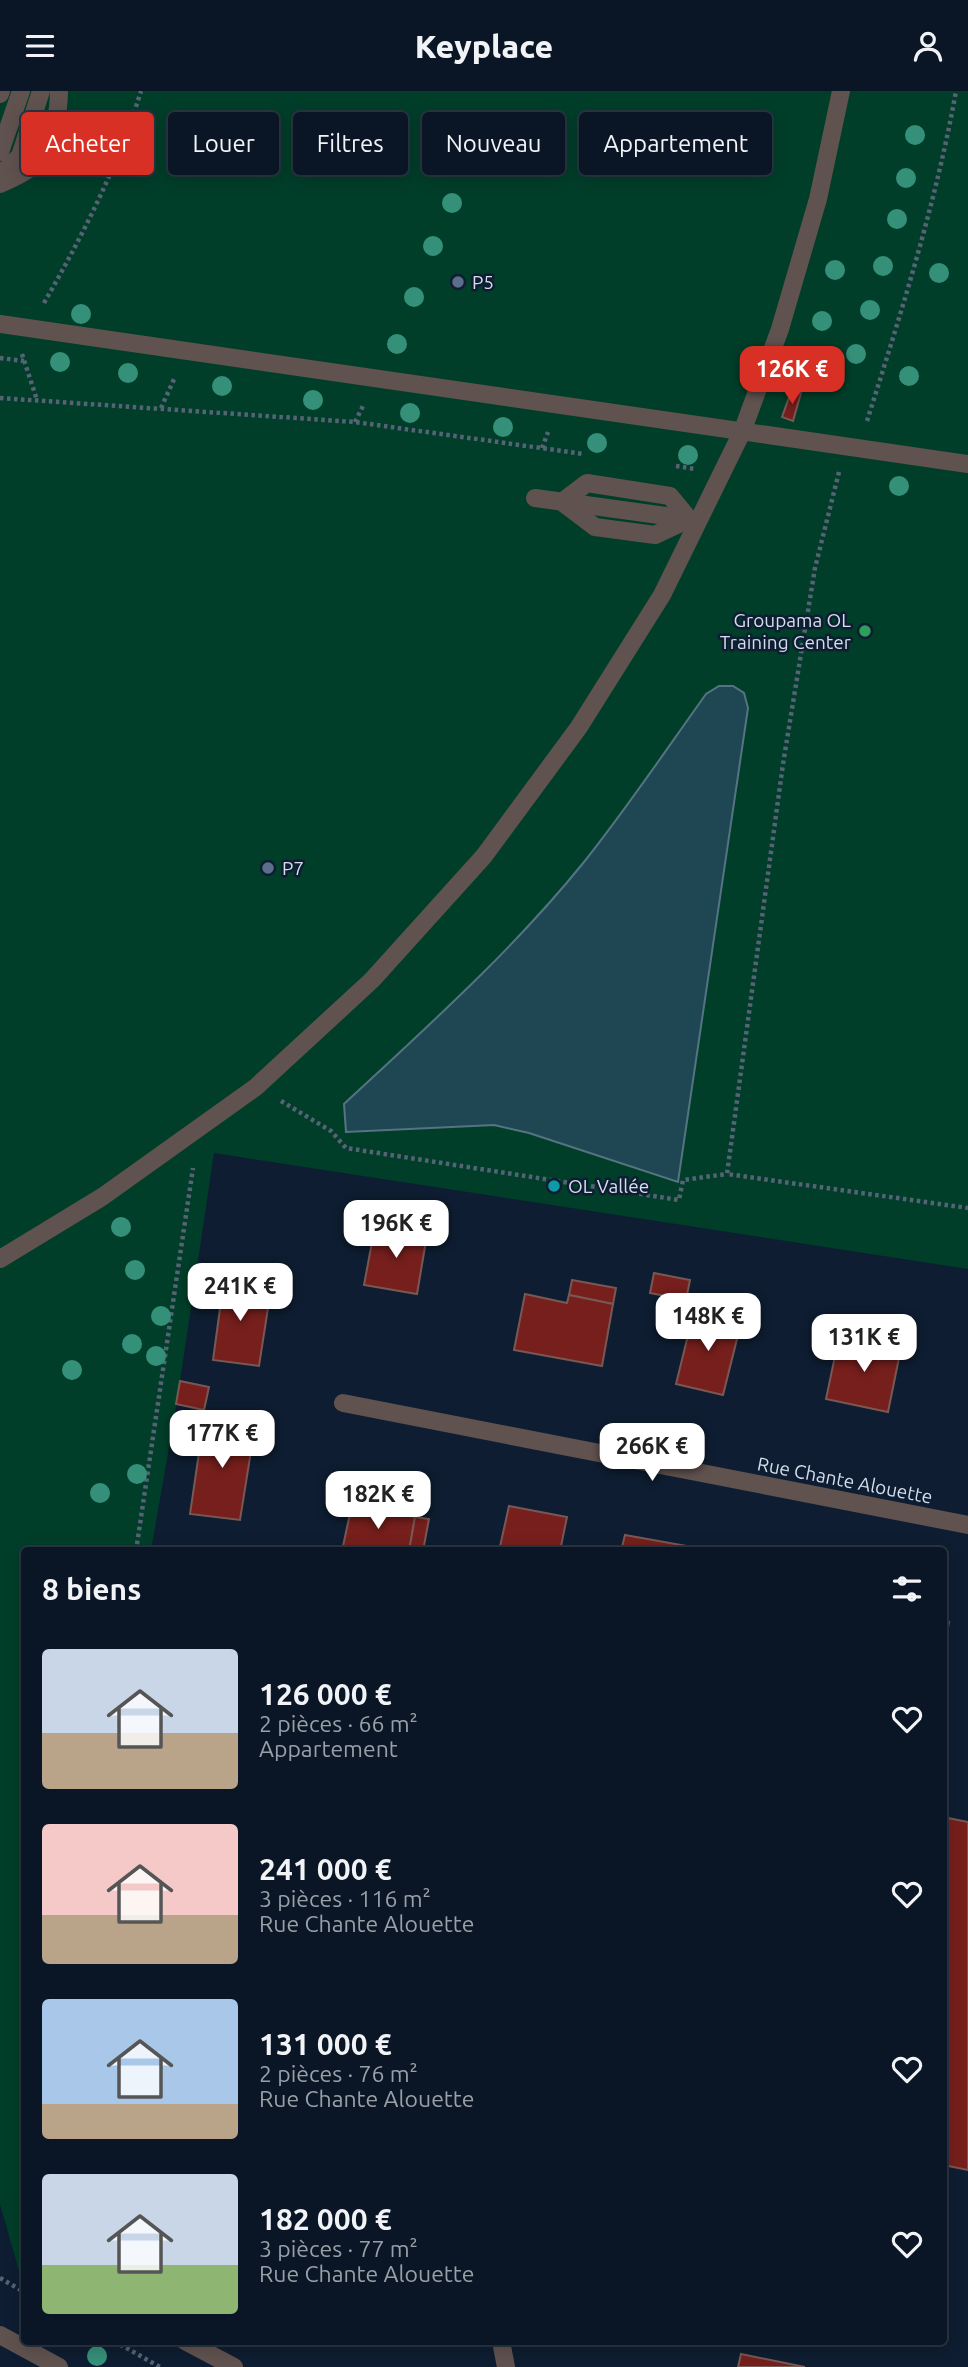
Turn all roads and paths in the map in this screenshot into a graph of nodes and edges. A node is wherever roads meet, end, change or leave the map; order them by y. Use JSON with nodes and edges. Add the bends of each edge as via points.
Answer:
{"nodes":[{"id":1,"x":21,"y":91,"type":"edge"},
{"id":2,"x":41,"y":91,"type":"edge"},
{"id":3,"x":59,"y":91,"type":"edge"},
{"id":4,"x":141,"y":91,"type":"edge"},
{"id":5,"x":841,"y":91,"type":"edge"},
{"id":6,"x":956,"y":91,"type":"edge"},
{"id":7,"x":0,"y":152,"type":"edge"},
{"id":8,"x":0,"y":175,"type":"edge"},
{"id":9,"x":0,"y":184,"type":"edge"},
{"id":10,"x":0,"y":324,"type":"edge"},
{"id":11,"x":30,"y":329,"type":"junction"},
{"id":12,"x":0,"y":358,"type":"edge"},
{"id":13,"x":24,"y":361,"type":"junction"},
{"id":14,"x":0,"y":396,"type":"edge"},
{"id":15,"x":38,"y":400,"type":"junction"},
{"id":16,"x":742,"y":432,"type":"junction"},
{"id":17,"x":853,"y":447,"type":"junction"},
{"id":18,"x":594,"y":455,"type":"dead end"},
{"id":19,"x":968,"y":464,"type":"edge"},
{"id":20,"x":671,"y":466,"type":"dead end"},
{"id":21,"x":723,"y":473,"type":"junction"},
{"id":22,"x":535,"y":498,"type":"dead end"},
{"id":23,"x":694,"y":519,"type":"junction"},
{"id":24,"x":256,"y":1087,"type":"junction"},
{"id":25,"x":190,"y":1136,"type":"junction"},
{"id":26,"x":727,"y":1174,"type":"junction"},
{"id":27,"x":968,"y":1208,"type":"edge"},
{"id":28,"x":0,"y":1259,"type":"edge"},
{"id":29,"x":343,"y":1403,"type":"dead end"},
{"id":30,"x":968,"y":1525,"type":"edge"},
{"id":31,"x":137,"y":1547,"type":"edge"},
{"id":32,"x":0,"y":2278,"type":"edge"},
{"id":33,"x":21,"y":2290,"type":"edge"},
{"id":34,"x":0,"y":2335,"type":"edge"},
{"id":35,"x":121,"y":2345,"type":"edge"},
{"id":36,"x":193,"y":2345,"type":"edge"},
{"id":37,"x":502,"y":2345,"type":"edge"},
{"id":38,"x":59,"y":2367,"type":"edge"},
{"id":39,"x":160,"y":2367,"type":"edge"},
{"id":40,"x":234,"y":2367,"type":"edge"},
{"id":41,"x":506,"y":2367,"type":"edge"}],
"edges":[{"from":1,"to":7,"type":"street"},
{"from":2,"to":8,"type":"street","via":[[20,156]]},
{"from":3,"to":9,"type":"street","via":[[57,120],[41,158],[16,178]]},
{"from":4,"to":11,"type":"path","via":[[84,233]]},
{"from":5,"to":16,"type":"street","via":[[818,199],[780,329]]},
{"from":6,"to":17,"type":"path","via":[[903,306],[864,428]]},
{"from":10,"to":11,"type":"street"},
{"from":11,"to":13,"type":"path","via":[[19,349]]},
{"from":11,"to":16,"type":"street"},
{"from":12,"to":13,"type":"path"},
{"from":13,"to":15,"type":"path"},
{"from":14,"to":15,"type":"path"},
{"from":14,"to":15,"type":"path"},
{"from":15,"to":18,"type":"path","via":[[355,422]]},
{"from":16,"to":17,"type":"street"},
{"from":16,"to":21,"type":"street"},
{"from":17,"to":19,"type":"street"},
{"from":17,"to":26,"type":"path","via":[[839,471],[812,581]]},
{"from":20,"to":21,"type":"path"},
{"from":21,"to":23,"type":"street"},
{"from":22,"to":23,"type":"street"},
{"from":23,"to":24,"type":"street","via":[[662,595],[579,727],[484,856],[372,980]]},
{"from":24,"to":25,"type":"street"},
{"from":24,"to":26,"type":"path","via":[[331,1131],[346,1148],[679,1200],[683,1180]]},
{"from":25,"to":28,"type":"street","via":[[103,1197]]},
{"from":25,"to":31,"type":"path","via":[[194,1155]]},
{"from":26,"to":27,"type":"path"},
{"from":29,"to":30,"type":"street","name":"Rue Chante Alouette"},
{"from":32,"to":33,"type":"path"},
{"from":34,"to":38,"type":"street"},
{"from":35,"to":39,"type":"path"},
{"from":36,"to":40,"type":"street"},
{"from":37,"to":41,"type":"street"}]}
